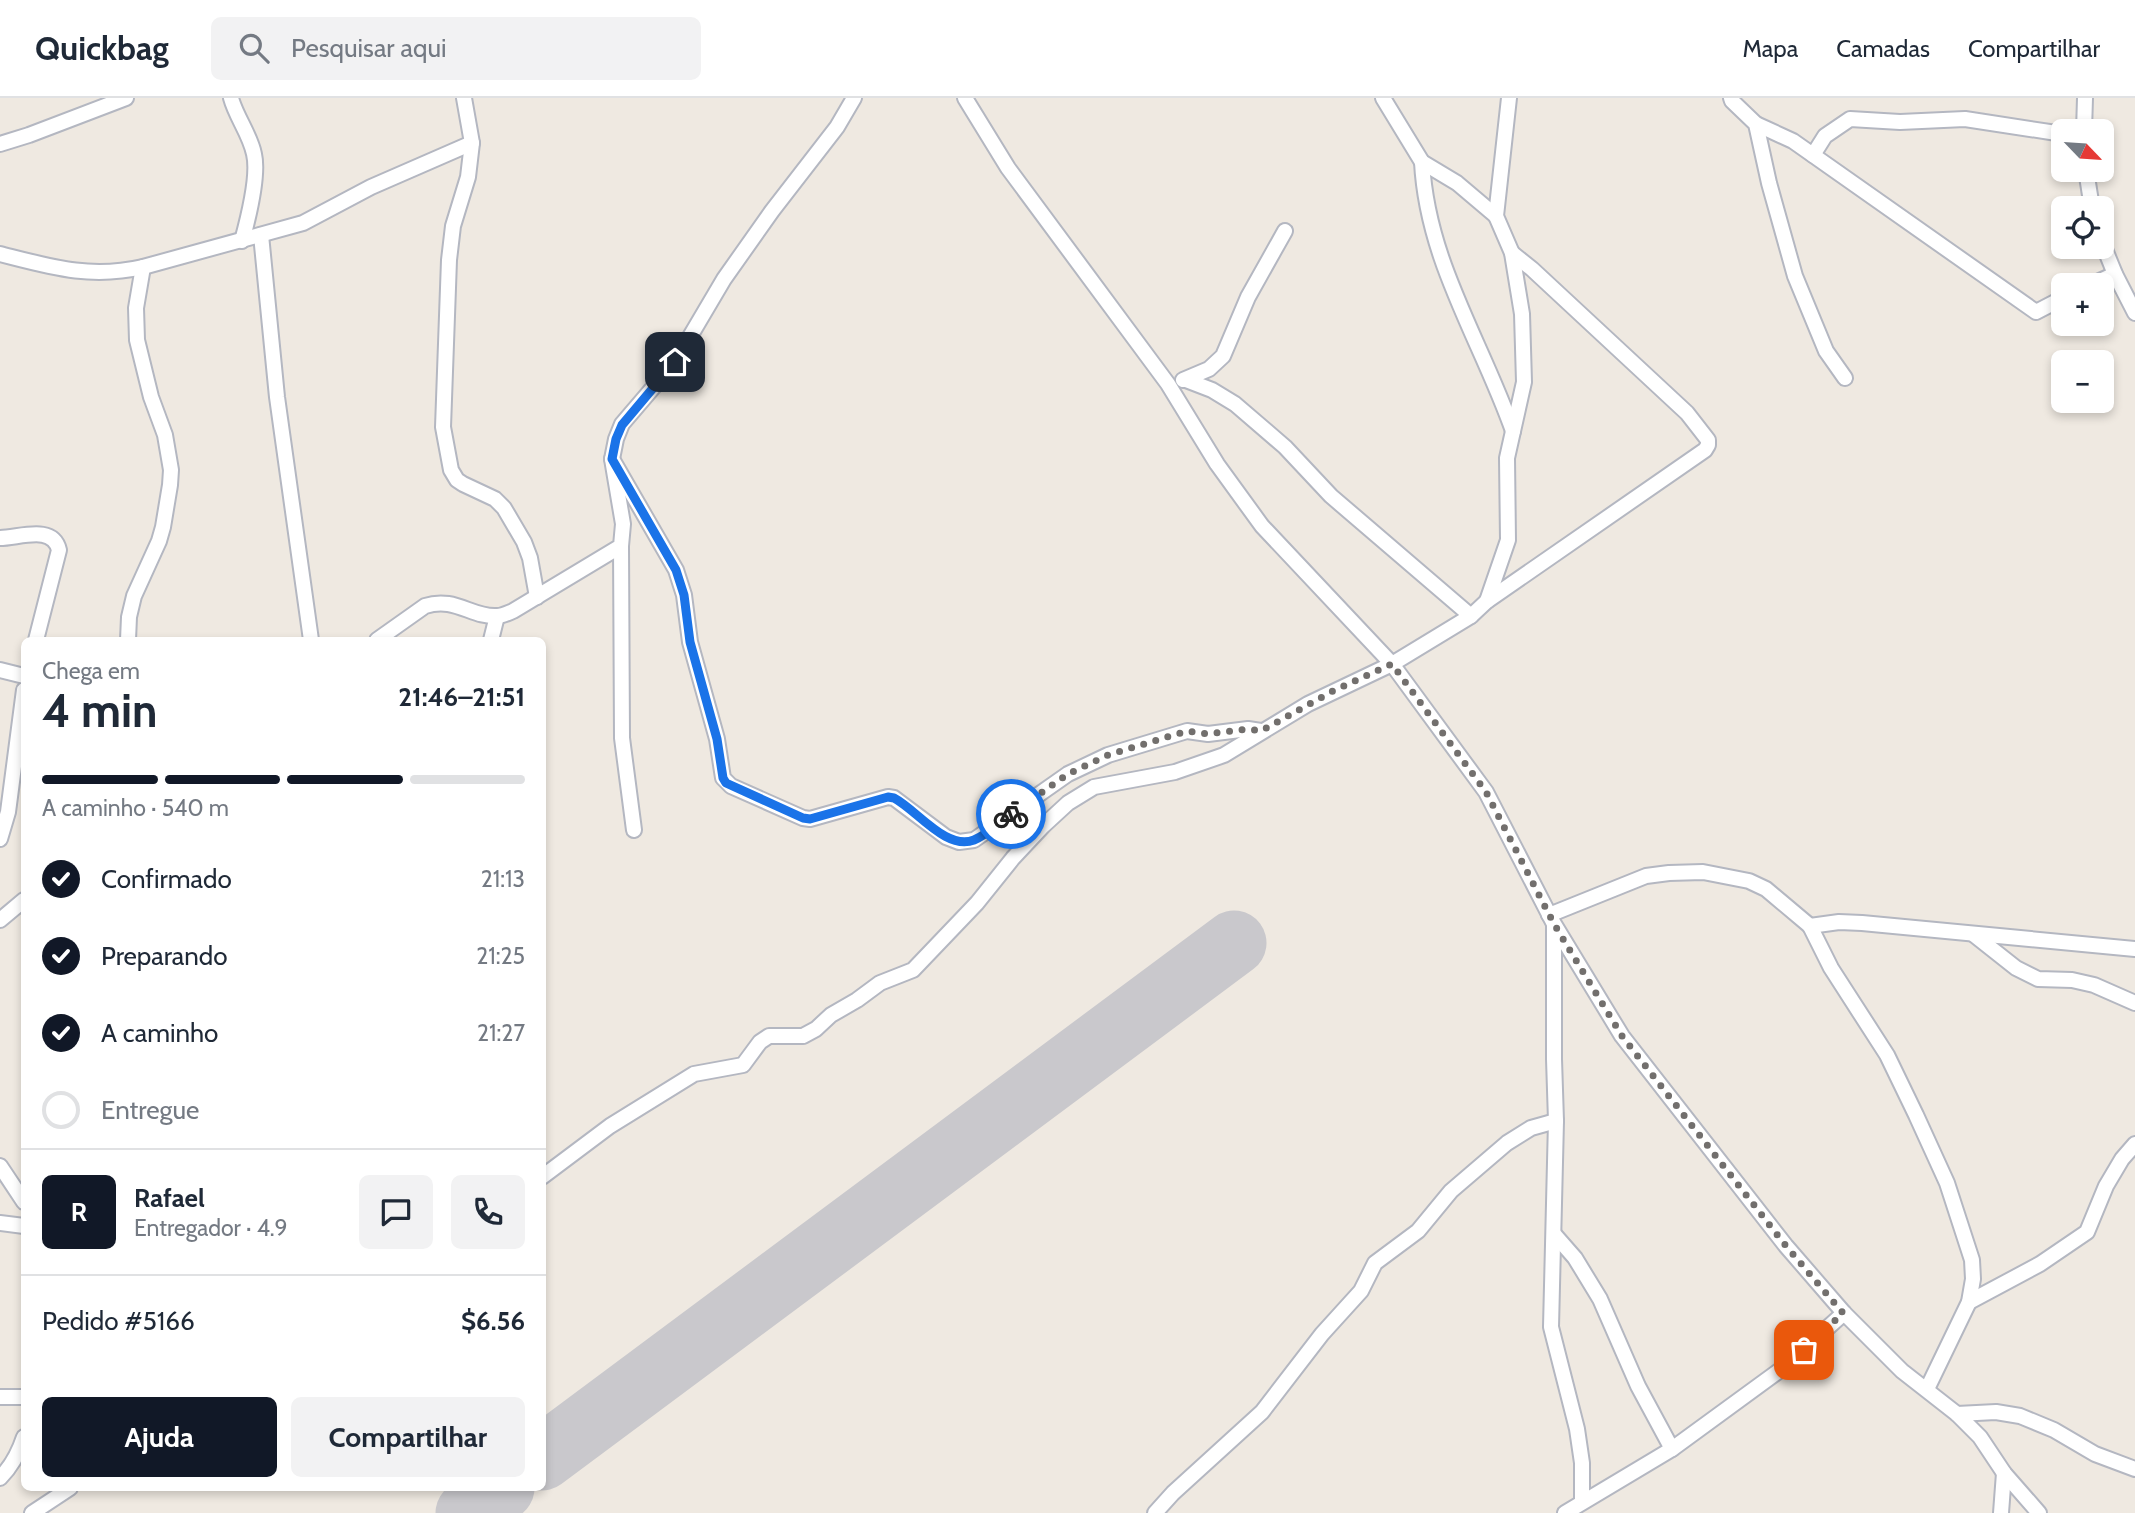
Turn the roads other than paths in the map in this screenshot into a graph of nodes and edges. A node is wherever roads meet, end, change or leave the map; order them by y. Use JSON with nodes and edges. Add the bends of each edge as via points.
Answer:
{"nodes":[{"id":1,"x":126,"y":98,"type":"edge"},
{"id":2,"x":230,"y":98,"type":"edge"},
{"id":3,"x":464,"y":98,"type":"edge"},
{"id":4,"x":854,"y":98,"type":"edge"},
{"id":5,"x":965,"y":98,"type":"edge"},
{"id":6,"x":1383,"y":98,"type":"edge"},
{"id":7,"x":1509,"y":98,"type":"edge"},
{"id":8,"x":2085,"y":98,"type":"edge"},
{"id":9,"x":1730,"y":99,"type":"edge"},
{"id":10,"x":2084,"y":119,"type":"edge"},
{"id":11,"x":1756,"y":124,"type":"junction"},
{"id":12,"x":2051,"y":132,"type":"edge"},
{"id":13,"x":472,"y":143,"type":"junction"},
{"id":14,"x":0,"y":144,"type":"edge"},
{"id":15,"x":1812,"y":155,"type":"junction"},
{"id":16,"x":1422,"y":162,"type":"junction"},
{"id":17,"x":1496,"y":216,"type":"junction"},
{"id":18,"x":1284,"y":231,"type":"dead end"},
{"id":19,"x":261,"y":235,"type":"junction"},
{"id":20,"x":242,"y":241,"type":"junction"},
{"id":21,"x":1512,"y":253,"type":"junction"},
{"id":22,"x":0,"y":254,"type":"edge"},
{"id":23,"x":2109,"y":259,"type":"edge"},
{"id":24,"x":143,"y":267,"type":"junction"},
{"id":25,"x":2115,"y":274,"type":"joint"},
{"id":26,"x":2051,"y":304,"type":"edge"},
{"id":27,"x":2135,"y":313,"type":"edge"},
{"id":28,"x":1844,"y":378,"type":"dead end"},
{"id":29,"x":1186,"y":380,"type":"junction"},
{"id":30,"x":1168,"y":384,"type":"junction"},
{"id":31,"x":1514,"y":432,"type":"junction"},
{"id":32,"x":612,"y":459,"type":"junction"},
{"id":33,"x":0,"y":538,"type":"edge"},
{"id":34,"x":621,"y":547,"type":"junction"},
{"id":35,"x":537,"y":597,"type":"junction"},
{"id":36,"x":1487,"y":601,"type":"junction"},
{"id":37,"x":1471,"y":615,"type":"junction"},
{"id":38,"x":497,"y":617,"type":"junction"},
{"id":39,"x":37,"y":637,"type":"edge"},
{"id":40,"x":128,"y":637,"type":"edge"},
{"id":41,"x":311,"y":637,"type":"edge"},
{"id":42,"x":381,"y":637,"type":"edge"},
{"id":43,"x":492,"y":637,"type":"edge"},
{"id":44,"x":1392,"y":664,"type":"junction"},
{"id":45,"x":0,"y":670,"type":"edge"},
{"id":46,"x":21,"y":675,"type":"edge"},
{"id":47,"x":21,"y":714,"type":"edge"},
{"id":48,"x":1261,"y":731,"type":"junction"},
{"id":49,"x":634,"y":830,"type":"dead end"},
{"id":50,"x":0,"y":839,"type":"edge"},
{"id":51,"x":21,"y":902,"type":"edge"},
{"id":52,"x":0,"y":903,"type":"edge"},
{"id":53,"x":1,"y":919,"type":"edge"},
{"id":54,"x":1552,"y":920,"type":"junction"},
{"id":55,"x":1810,"y":926,"type":"junction"},
{"id":56,"x":1972,"y":933,"type":"junction"},
{"id":57,"x":2135,"y":949,"type":"edge"},
{"id":58,"x":2135,"y":1003,"type":"edge"},
{"id":59,"x":1556,"y":1121,"type":"junction"},
{"id":60,"x":2135,"y":1144,"type":"edge"},
{"id":61,"x":0,"y":1166,"type":"edge"},
{"id":62,"x":546,"y":1174,"type":"edge"},
{"id":63,"x":21,"y":1198,"type":"edge"},
{"id":64,"x":0,"y":1223,"type":"edge"},
{"id":65,"x":21,"y":1226,"type":"edge"},
{"id":66,"x":1554,"y":1234,"type":"junction"},
{"id":67,"x":1969,"y":1301,"type":"junction"},
{"id":68,"x":1843,"y":1313,"type":"junction"},
{"id":69,"x":1927,"y":1389,"type":"junction"},
{"id":70,"x":0,"y":1396,"type":"edge"},
{"id":71,"x":21,"y":1397,"type":"edge"},
{"id":72,"x":1957,"y":1414,"type":"junction"},
{"id":73,"x":21,"y":1447,"type":"edge"},
{"id":74,"x":1672,"y":1449,"type":"junction"},
{"id":75,"x":2135,"y":1469,"type":"edge"},
{"id":76,"x":2004,"y":1473,"type":"junction"},
{"id":77,"x":0,"y":1478,"type":"edge"},
{"id":78,"x":65,"y":1491,"type":"edge"},
{"id":79,"x":1582,"y":1502,"type":"junction"},
{"id":80,"x":1568,"y":1512,"type":"edge"},
{"id":81,"x":32,"y":1513,"type":"edge"},
{"id":82,"x":1155,"y":1513,"type":"edge"},
{"id":83,"x":2001,"y":1513,"type":"edge"},
{"id":84,"x":2039,"y":1513,"type":"edge"}],
"edges":[{"from":1,"to":14,"type":"street"},
{"from":2,"to":20,"type":"street","via":[[256,167]]},
{"from":3,"to":13,"type":"street"},
{"from":4,"to":32,"type":"street","via":[[724,279],[675,362],[622,425]]},
{"from":5,"to":30,"type":"street","via":[[1008,168]]},
{"from":6,"to":16,"type":"street"},
{"from":7,"to":17,"type":"street"},
{"from":8,"to":10,"type":"street"},
{"from":9,"to":11,"type":"street"},
{"from":11,"to":15,"type":"street"},
{"from":11,"to":28,"type":"street","via":[[1796,276],[1826,351]]},
{"from":12,"to":15,"type":"street","via":[[1965,119],[1850,119],[1825,136]]},
{"from":13,"to":19,"type":"street","via":[[303,223]]},
{"from":13,"to":35,"type":"street","via":[[449,260],[443,427],[457,480],[495,499],[524,542]]},
{"from":15,"to":26,"type":"street","via":[[2036,312]]},
{"from":16,"to":17,"type":"street","via":[[1457,183]]},
{"from":16,"to":31,"type":"street","via":[[1432,230],[1451,286]]},
{"from":17,"to":21,"type":"street"},
{"from":18,"to":29,"type":"street","via":[[1223,356]]},
{"from":19,"to":20,"type":"street"},
{"from":19,"to":41,"type":"street","via":[[276,397]]},
{"from":20,"to":24,"type":"street"},
{"from":21,"to":31,"type":"street","via":[[1524,355]]},
{"from":21,"to":36,"type":"street","via":[[1687,413],[1708,445]]},
{"from":22,"to":24,"type":"street","via":[[92,273]]},
{"from":23,"to":25,"type":"street"},
{"from":24,"to":40,"type":"street","via":[[136,308],[137,340],[171,470],[161,534],[134,596]]},
{"from":25,"to":27,"type":"street"},
{"from":29,"to":30,"type":"street"},
{"from":29,"to":37,"type":"street","via":[[1235,404],[1285,447],[1339,504]]},
{"from":30,"to":44,"type":"street","via":[[1262,526]]},
{"from":31,"to":36,"type":"street","via":[[1507,458],[1508,540]]},
{"from":32,"to":34,"type":"street","via":[[623,524]]},
{"from":32,"to":48,"type":"street","via":[[676,570],[723,778],[731,786],[803,818],[823,817],[888,797],[946,837],[959,842],[974,840],[1068,774],[1108,755],[1187,731]]},
{"from":33,"to":39,"type":"street","via":[[47,535],[58,545]]},
{"from":34,"to":35,"type":"street"},
{"from":34,"to":49,"type":"street","via":[[622,738]]},
{"from":35,"to":38,"type":"street"},
{"from":36,"to":37,"type":"street"},
{"from":37,"to":44,"type":"street"},
{"from":38,"to":42,"type":"street","via":[[454,604],[432,603]]},
{"from":38,"to":43,"type":"street"},
{"from":44,"to":48,"type":"street"},
{"from":44,"to":54,"type":"street","via":[[1486,792]]},
{"from":45,"to":46,"type":"street"},
{"from":47,"to":50,"type":"street"},
{"from":48,"to":62,"type":"street","via":[[1224,755],[1175,772],[1094,787],[1068,803],[913,970],[880,983],[803,1035],[769,1036],[743,1065],[694,1074],[610,1126]]},
{"from":51,"to":53,"type":"street"},
{"from":52,"to":53,"type":"street"},
{"from":54,"to":55,"type":"street","via":[[1646,876],[1703,872],[1766,889]]},
{"from":54,"to":59,"type":"street"},
{"from":54,"to":68,"type":"street","via":[[1622,1036]]},
{"from":55,"to":56,"type":"street","via":[[1851,923]]},
{"from":55,"to":67,"type":"street","via":[[1887,1055],[1947,1183],[1972,1260]]},
{"from":56,"to":57,"type":"street"},
{"from":56,"to":58,"type":"street","via":[[2016,968],[2038,979],[2094,985]]},
{"from":59,"to":66,"type":"street"},
{"from":59,"to":82,"type":"street","via":[[1531,1128],[1507,1143],[1451,1191],[1418,1231],[1375,1263],[1361,1292],[1262,1412]]},
{"from":60,"to":67,"type":"street","via":[[2106,1186],[2087,1232],[2040,1264]]},
{"from":61,"to":63,"type":"street"},
{"from":64,"to":65,"type":"street"},
{"from":66,"to":74,"type":"street","via":[[1600,1298],[1638,1386]]},
{"from":66,"to":79,"type":"street","via":[[1551,1327],[1577,1429]]},
{"from":67,"to":69,"type":"street"},
{"from":68,"to":69,"type":"street"},
{"from":68,"to":74,"type":"street","via":[[1783,1368]]},
{"from":69,"to":72,"type":"street"},
{"from":70,"to":71,"type":"street"},
{"from":72,"to":75,"type":"street","via":[[2020,1416]]},
{"from":72,"to":76,"type":"street","via":[[1980,1437]]},
{"from":73,"to":77,"type":"street"},
{"from":74,"to":79,"type":"street"},
{"from":76,"to":83,"type":"street"},
{"from":76,"to":84,"type":"street"},
{"from":78,"to":81,"type":"street"},
{"from":79,"to":80,"type":"street"}]}
